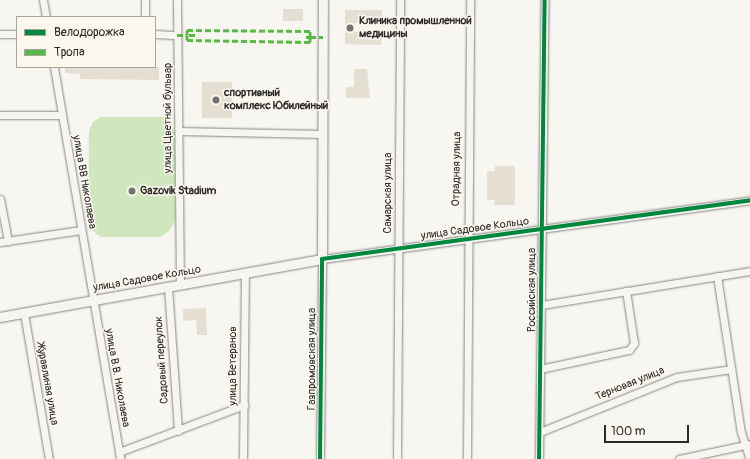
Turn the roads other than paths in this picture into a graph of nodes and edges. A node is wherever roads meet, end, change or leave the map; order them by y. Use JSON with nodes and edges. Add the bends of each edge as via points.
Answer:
{"nodes":[{"id":1,"x":43,"y":0,"type":"edge"},
{"id":2,"x":145,"y":0,"type":"edge"},
{"id":3,"x":176,"y":0,"type":"edge"},
{"id":4,"x":323,"y":0,"type":"edge"},
{"id":5,"x":400,"y":0,"type":"edge"},
{"id":6,"x":470,"y":0,"type":"edge"},
{"id":7,"x":545,"y":0,"type":"edge"},
{"id":8,"x":46,"y":16,"type":"edge"},
{"id":9,"x":145,"y":16,"type":"edge"},
{"id":10,"x":0,"y":34,"type":"edge"},
{"id":11,"x":16,"y":34,"type":"edge"},
{"id":12,"x":156,"y":34,"type":"edge"},
{"id":13,"x":176,"y":35,"type":"junction"},
{"id":14,"x":54,"y":68,"type":"edge"},
{"id":15,"x":0,"y":115,"type":"edge"},
{"id":16,"x":61,"y":115,"type":"junction"},
{"id":17,"x":180,"y":132,"type":"junction"},
{"id":18,"x":322,"y":134,"type":"junction"},
{"id":19,"x":0,"y":199,"type":"edge"},
{"id":20,"x":750,"y":200,"type":"edge"},
{"id":21,"x":81,"y":230,"type":"junction"},
{"id":22,"x":540,"y":230,"type":"junction"},
{"id":23,"x":467,"y":239,"type":"junction"},
{"id":24,"x":4,"y":242,"type":"edge"},
{"id":25,"x":398,"y":250,"type":"junction"},
{"id":26,"x":322,"y":259,"type":"junction"},
{"id":27,"x":750,"y":271,"type":"edge"},
{"id":28,"x":245,"y":273,"type":"junction"},
{"id":29,"x":717,"y":276,"type":"junction"},
{"id":30,"x":180,"y":285,"type":"junction"},
{"id":31,"x":168,"y":288,"type":"junction"},
{"id":32,"x":626,"y":291,"type":"junction"},
{"id":33,"x":92,"y":301,"type":"junction"},
{"id":34,"x":542,"y":305,"type":"junction"},
{"id":35,"x":24,"y":313,"type":"junction"},
{"id":36,"x":0,"y":316,"type":"edge"},
{"id":37,"x":540,"y":369,"type":"junction"},
{"id":38,"x":731,"y":369,"type":"junction"},
{"id":39,"x":244,"y":404,"type":"junction"},
{"id":40,"x":178,"y":431,"type":"junction"},
{"id":41,"x":540,"y":432,"type":"junction"},
{"id":42,"x":748,"y":445,"type":"edge"},
{"id":43,"x":119,"y":456,"type":"edge"},
{"id":44,"x":49,"y":459,"type":"edge"},
{"id":45,"x":243,"y":459,"type":"edge"},
{"id":46,"x":320,"y":459,"type":"edge"},
{"id":47,"x":396,"y":459,"type":"edge"},
{"id":48,"x":468,"y":459,"type":"edge"},
{"id":49,"x":539,"y":459,"type":"edge"},
{"id":50,"x":679,"y":459,"type":"edge"},
{"id":51,"x":750,"y":459,"type":"edge"}],
"edges":[{"from":1,"to":8,"type":"street"},
{"from":2,"to":9,"type":"street"},
{"from":3,"to":13,"type":"street","name":"улица Цветной бульвар"},
{"from":4,"to":18,"type":"main road","name":"Газпромовская улица"},
{"from":5,"to":25,"type":"street","name":"Самарская улица"},
{"from":6,"to":23,"type":"street","name":"Отрадная улица"},
{"from":7,"to":22,"type":"street","name":"Российская улица"},
{"from":10,"to":11,"type":"street"},
{"from":12,"to":13,"type":"street"},
{"from":13,"to":17,"type":"street","name":"улица Цветной бульвар"},
{"from":14,"to":16,"type":"street","name":"улица ВВ Николаева"},
{"from":15,"to":16,"type":"street"},
{"from":16,"to":21,"type":"street","name":"улица ВВ Николаева"},
{"from":17,"to":18,"type":"street"},
{"from":17,"to":30,"type":"street","name":"улица Цветной бульвар"},
{"from":18,"to":26,"type":"main road","name":"Газпромовская улица"},
{"from":19,"to":24,"type":"street"},
{"from":20,"to":22,"type":"street","name":"улица Садовое Кольцо"},
{"from":21,"to":24,"type":"street"},
{"from":21,"to":33,"type":"street","name":"улица ВВ Николаева"},
{"from":22,"to":23,"type":"street","name":"улица Садовое Кольцо"},
{"from":22,"to":34,"type":"street","name":"Российская улица"},
{"from":23,"to":25,"type":"street","name":"улица Садовое Кольцо"},
{"from":23,"to":48,"type":"street","name":"Отрадная улица"},
{"from":25,"to":26,"type":"street","name":"улица Садовое Кольцо"},
{"from":25,"to":47,"type":"street","name":"Самарская улица"},
{"from":26,"to":28,"type":"main road","name":"улица Садовое Кольцо"},
{"from":26,"to":46,"type":"street","name":"Газпромовская улица"},
{"from":27,"to":29,"type":"street"},
{"from":28,"to":30,"type":"main road","name":"улица Садовое Кольцо"},
{"from":28,"to":39,"type":"street","name":"улица Ветеранов"},
{"from":29,"to":32,"type":"street"},
{"from":29,"to":38,"type":"street"},
{"from":30,"to":31,"type":"main road","name":"улица Садовое Кольцо"},
{"from":31,"to":33,"type":"main road","name":"улица Садовое Кольцо"},
{"from":31,"to":40,"type":"street","name":"Садовый переулок"},
{"from":32,"to":34,"type":"street"},
{"from":32,"to":37,"type":"street","via":[[634,343],[629,350]]},
{"from":33,"to":35,"type":"main road","name":"улица Садовое Кольцо"},
{"from":33,"to":43,"type":"street","name":"улица В.В. Николаева"},
{"from":34,"to":37,"type":"street","name":"Российская улица"},
{"from":35,"to":36,"type":"main road","name":"улица Садовое Кольцо"},
{"from":35,"to":44,"type":"street","name":"Журавлиная улица"},
{"from":37,"to":41,"type":"street","name":"Российская улица"},
{"from":38,"to":41,"type":"street","name":"Терновая улица","via":[[677,377]]},
{"from":38,"to":42,"type":"street","via":[[741,432]]},
{"from":39,"to":40,"type":"street"},
{"from":39,"to":45,"type":"street","name":"улица Ветеранов"},
{"from":40,"to":43,"type":"street"},
{"from":41,"to":49,"type":"street","name":"Российская улица"},
{"from":42,"to":50,"type":"street"},
{"from":42,"to":51,"type":"street"}]}
